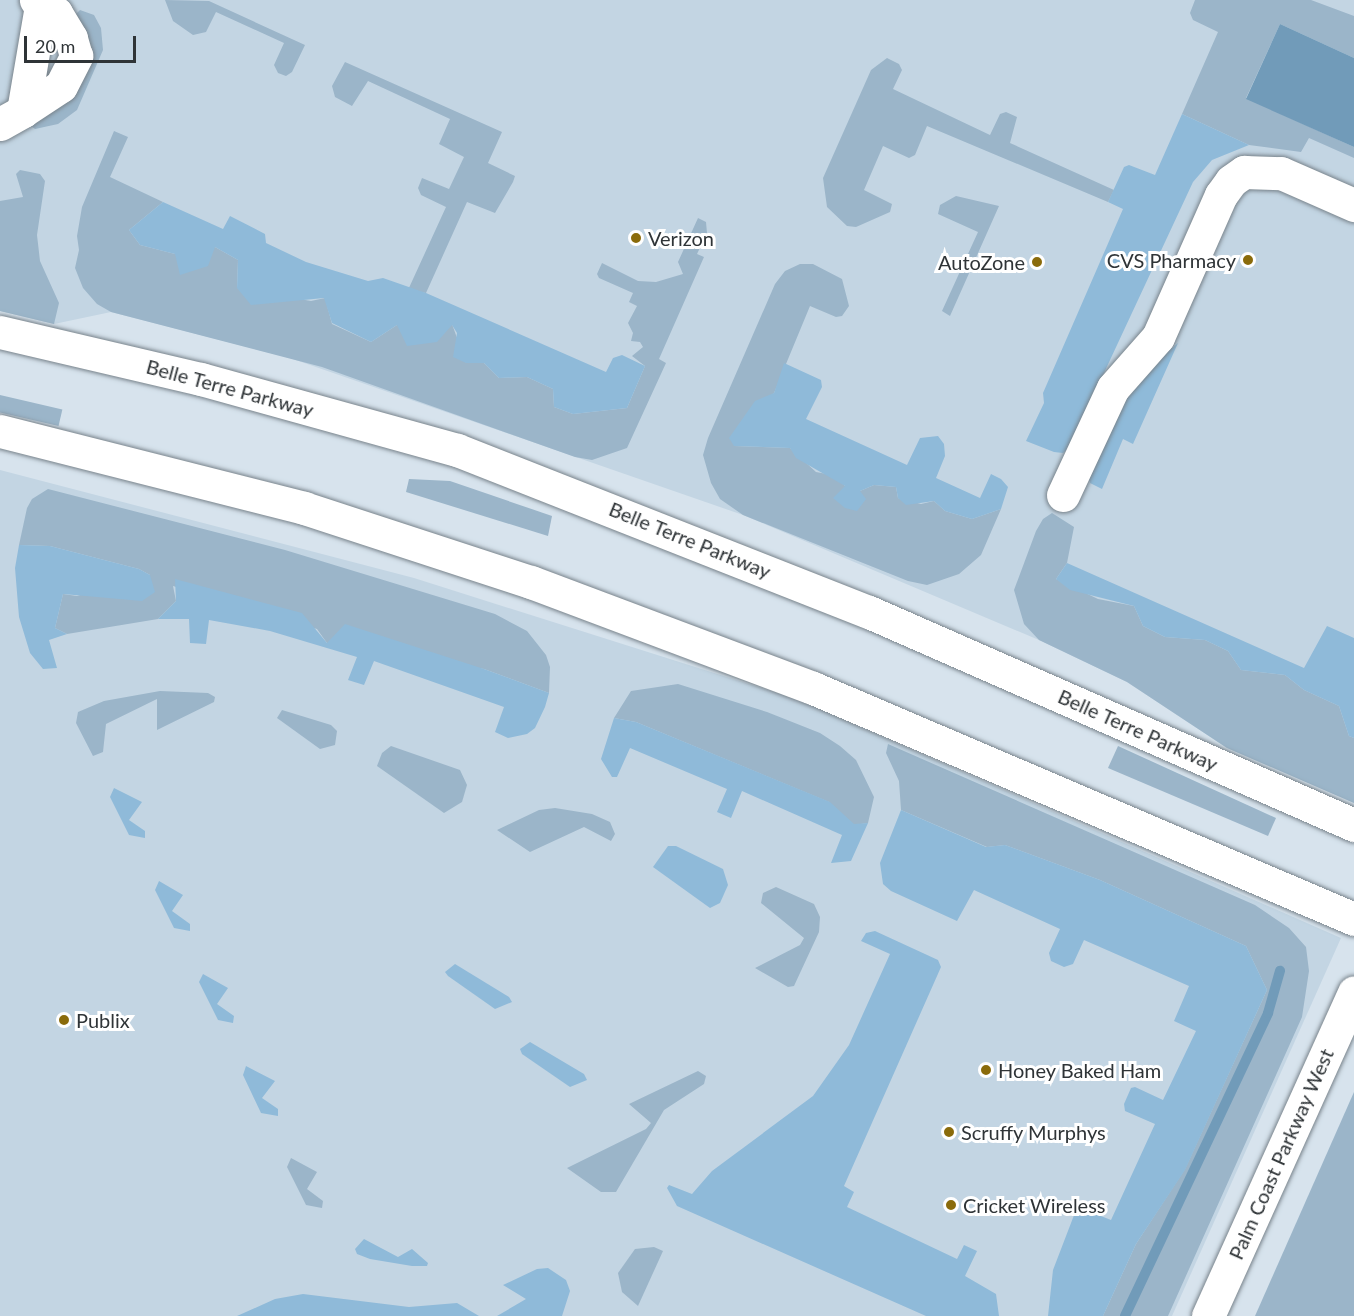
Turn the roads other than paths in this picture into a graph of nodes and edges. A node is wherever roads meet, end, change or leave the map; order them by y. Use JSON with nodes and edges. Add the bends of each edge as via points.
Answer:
{"nodes":[{"id":1,"x":38,"y":3,"type":"edge"},
{"id":2,"x":12,"y":118,"type":"edge"},
{"id":3,"x":1354,"y":205,"type":"edge"},
{"id":4,"x":0,"y":332,"type":"edge"},
{"id":5,"x":0,"y":432,"type":"edge"},
{"id":6,"x":1063,"y":495,"type":"dead end"},
{"id":7,"x":1354,"y":825,"type":"edge"},
{"id":8,"x":1354,"y":919,"type":"edge"},
{"id":9,"x":1354,"y":992,"type":"edge"},
{"id":10,"x":1208,"y":1316,"type":"edge"}],
"edges":[{"from":1,"to":2,"type":"main road","via":[[56,13],[71,38],[76,56],[61,86]]},
{"from":3,"to":6,"type":"main road","via":[[1281,173],[1244,172],[1231,182],[1221,195],[1158,336],[1113,388]]},
{"from":4,"to":7,"type":"main road","name":"Belle Terre Parkway","via":[[201,379],[457,450],[869,612]]},
{"from":5,"to":8,"type":"main road","via":[[304,508],[531,582],[813,688]]},
{"from":9,"to":10,"type":"main road","name":"Palm Coast Parkway West"}]}
